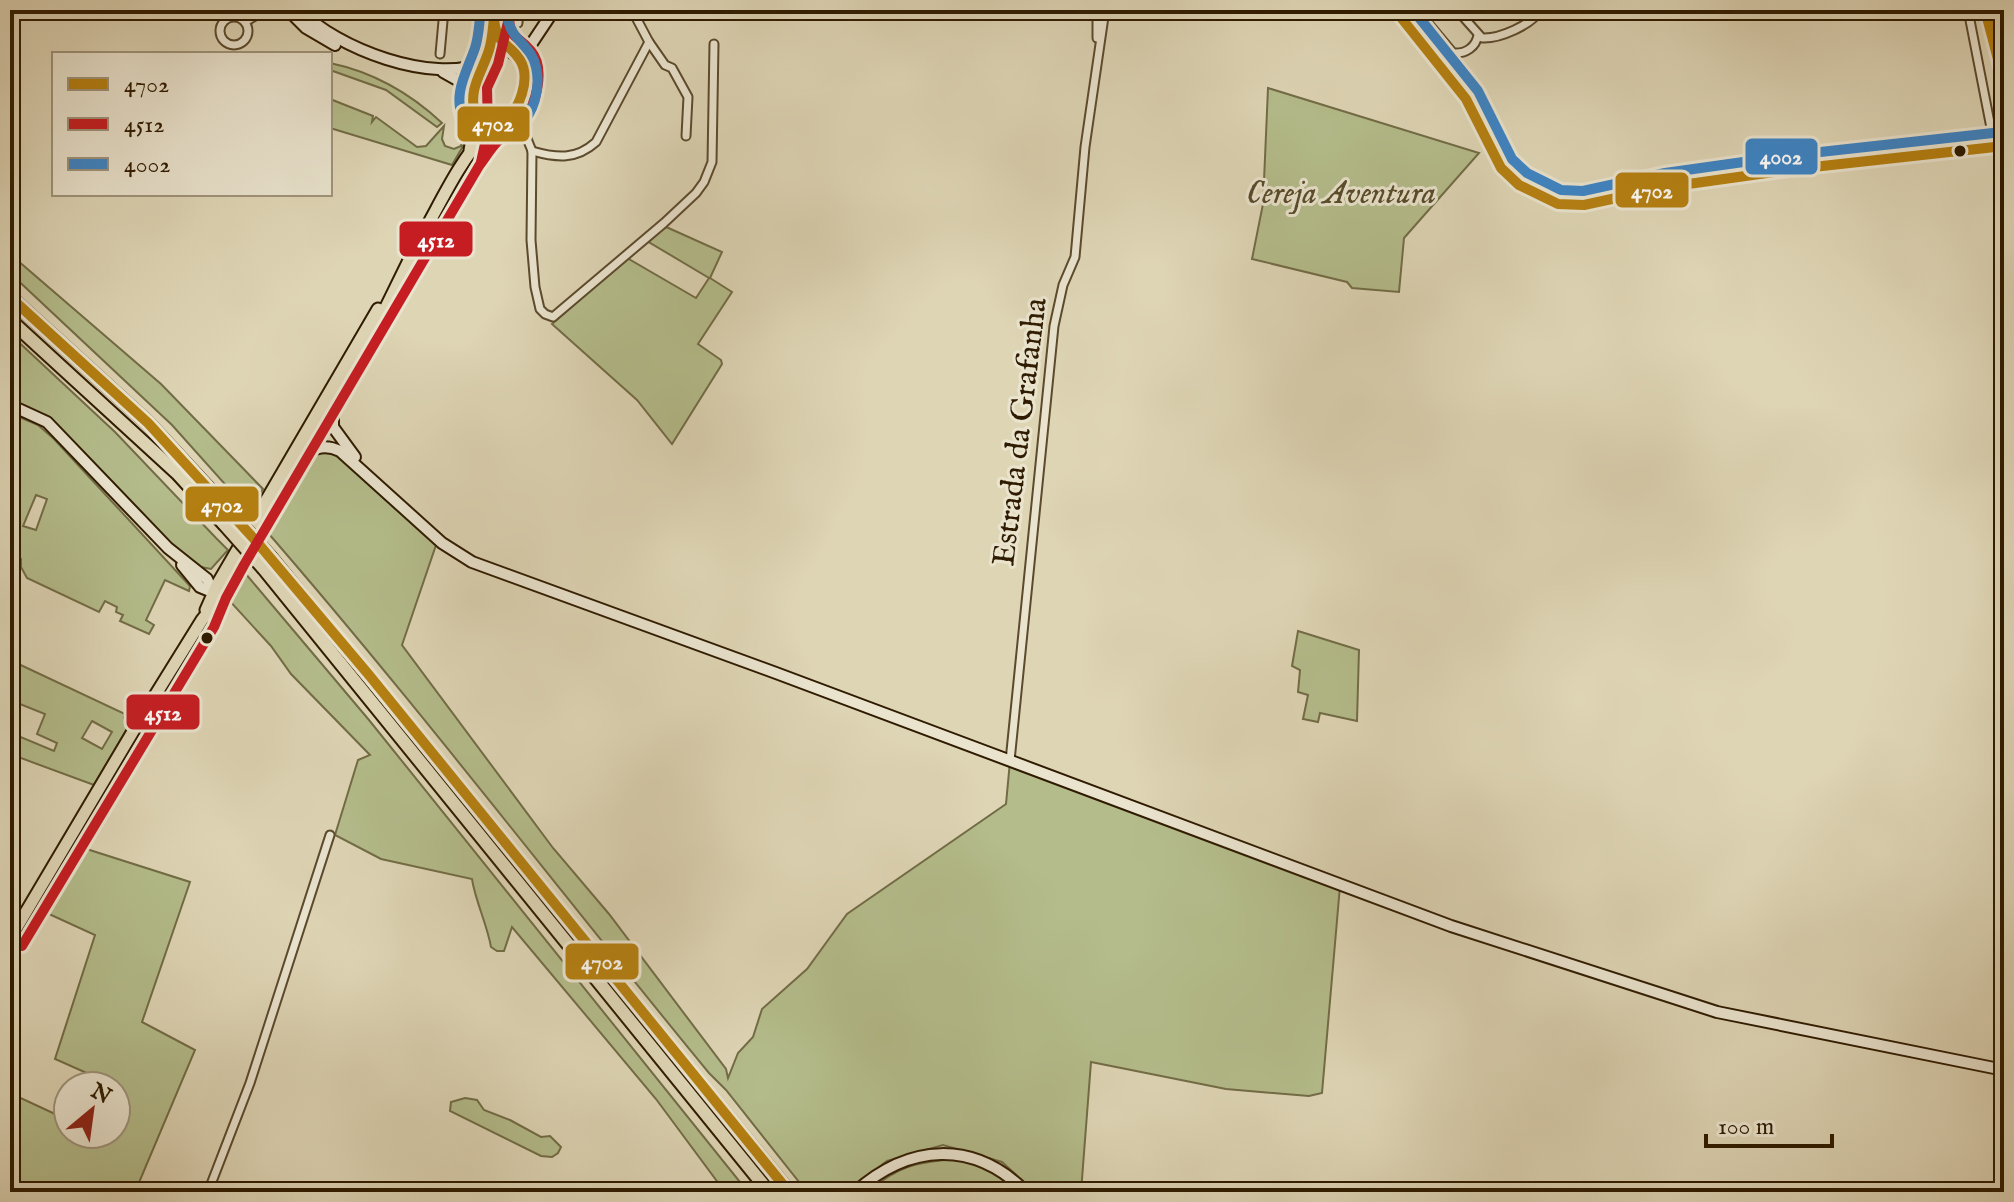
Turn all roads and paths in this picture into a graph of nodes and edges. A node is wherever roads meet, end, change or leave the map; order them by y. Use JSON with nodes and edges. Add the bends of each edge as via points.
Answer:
{"nodes":[{"id":1,"x":224,"y":10,"type":"edge"},
{"id":2,"x":265,"y":10,"type":"edge"},
{"id":3,"x":288,"y":10,"type":"edge"},
{"id":4,"x":444,"y":10,"type":"edge"},
{"id":5,"x":519,"y":10,"type":"edge"},
{"id":6,"x":554,"y":10,"type":"edge"},
{"id":7,"x":632,"y":10,"type":"edge"},
{"id":8,"x":1097,"y":10,"type":"edge"},
{"id":9,"x":1105,"y":10,"type":"edge"},
{"id":10,"x":1395,"y":10,"type":"edge"},
{"id":11,"x":1417,"y":10,"type":"edge"},
{"id":12,"x":1457,"y":10,"type":"edge"},
{"id":13,"x":1540,"y":10,"type":"edge"},
{"id":14,"x":1968,"y":10,"type":"edge"},
{"id":15,"x":1985,"y":10,"type":"edge"},
{"id":16,"x":300,"y":11,"type":"edge"},
{"id":17,"x":495,"y":15,"type":"edge"},
{"id":18,"x":228,"y":19,"type":"junction"},
{"id":19,"x":245,"y":22,"type":"junction"},
{"id":20,"x":518,"y":23,"type":"dead end"},
{"id":21,"x":1478,"y":35,"type":"junction"},
{"id":22,"x":649,"y":42,"type":"junction"},
{"id":23,"x":714,"y":44,"type":"dead end"},
{"id":24,"x":440,"y":50,"type":"dead end"},
{"id":25,"x":510,"y":51,"type":"junction"},
{"id":26,"x":376,"y":55,"type":"junction"},
{"id":27,"x":484,"y":61,"type":"junction"},
{"id":28,"x":1096,"y":64,"type":"junction"},
{"id":29,"x":434,"y":68,"type":"junction"},
{"id":30,"x":2004,"y":82,"type":"edge"},
{"id":31,"x":472,"y":101,"type":"junction"},
{"id":32,"x":519,"y":101,"type":"junction"},
{"id":33,"x":475,"y":114,"type":"junction"},
{"id":34,"x":497,"y":124,"type":"junction"},
{"id":35,"x":1991,"y":128,"type":"dead end"},
{"id":36,"x":686,"y":136,"type":"dead end"},
{"id":37,"x":527,"y":139,"type":"junction"},
{"id":38,"x":2004,"y":146,"type":"edge"},
{"id":39,"x":532,"y":151,"type":"junction"},
{"id":40,"x":467,"y":158,"type":"junction"},
{"id":41,"x":416,"y":246,"type":"junction"},
{"id":42,"x":10,"y":297,"type":"edge"},
{"id":43,"x":10,"y":320,"type":"edge"},
{"id":44,"x":354,"y":349,"type":"junction"},
{"id":45,"x":337,"y":399,"type":"junction"},
{"id":46,"x":10,"y":405,"type":"edge"},
{"id":47,"x":321,"y":427,"type":"junction"},
{"id":48,"x":303,"y":436,"type":"junction"},
{"id":49,"x":340,"y":438,"type":"junction"},
{"id":50,"x":340,"y":451,"type":"junction"},
{"id":51,"x":303,"y":456,"type":"junction"},
{"id":52,"x":389,"y":494,"type":"junction"},
{"id":53,"x":228,"y":518,"type":"junction"},
{"id":54,"x":168,"y":548,"type":"junction"},
{"id":55,"x":232,"y":558,"type":"junction"},
{"id":56,"x":268,"y":564,"type":"junction"},
{"id":57,"x":194,"y":569,"type":"junction"},
{"id":58,"x":217,"y":594,"type":"junction"},
{"id":59,"x":1010,"y":761,"type":"junction"},
{"id":60,"x":330,"y":835,"type":"dead end"},
{"id":61,"x":10,"y":939,"type":"edge"},
{"id":62,"x":2004,"y":1070,"type":"edge"},
{"id":63,"x":208,"y":1192,"type":"edge"},
{"id":64,"x":769,"y":1192,"type":"edge"},
{"id":65,"x":789,"y":1192,"type":"edge"},
{"id":66,"x":855,"y":1192,"type":"edge"},
{"id":67,"x":1026,"y":1192,"type":"edge"}],
"edges":[{"from":1,"to":18,"type":"street"},
{"from":2,"to":19,"type":"street"},
{"from":3,"to":26,"type":"street","via":[[335,45]]},
{"from":4,"to":24,"type":"street"},
{"from":5,"to":20,"type":"street"},
{"from":6,"to":25,"type":"street","via":[[530,46]]},
{"from":7,"to":22,"type":"street"},
{"from":8,"to":28,"type":"street","name":"Estrada da Grafanha"},
{"from":9,"to":28,"type":"street","name":"Estrada da Grafanha"},
{"from":10,"to":38,"type":"street","via":[[1466,99],[1501,168],[1519,185],[1558,204],[1584,205],[1667,187]]},
{"from":11,"to":21,"type":"street","via":[[1453,53],[1466,52]]},
{"from":12,"to":21,"type":"street"},
{"from":13,"to":21,"type":"street","via":[[1493,39]]},
{"from":14,"to":35,"type":"street"},
{"from":15,"to":30,"type":"street"},
{"from":16,"to":26,"type":"street","via":[[329,35]]},
{"from":17,"to":25,"type":"main road","via":[[495,34]]},
{"from":17,"to":27,"type":"main road"},
{"from":18,"to":19,"type":"street"},
{"from":18,"to":19,"type":"street","via":[[221,32],[226,46],[244,40]]},
{"from":22,"to":36,"type":"street","via":[[688,97]]},
{"from":22,"to":39,"type":"street","via":[[596,142],[563,157]]},
{"from":23,"to":39,"type":"street","via":[[712,162],[704,182],[553,317],[540,309],[535,287]]},
{"from":25,"to":27,"type":"main road","via":[[496,52]]},
{"from":25,"to":32,"type":"main road","via":[[524,68]]},
{"from":26,"to":29,"type":"street"},
{"from":27,"to":29,"type":"street","via":[[457,71]]},
{"from":27,"to":31,"type":"main road"},
{"from":28,"to":59,"type":"street","name":"Estrada da Grafanha","via":[[1075,257],[1054,326]]},
{"from":29,"to":31,"type":"street","via":[[459,81]]},
{"from":31,"to":33,"type":"main road"},
{"from":32,"to":34,"type":"main road"},
{"from":32,"to":37,"type":"street"},
{"from":33,"to":34,"type":"main road"},
{"from":33,"to":40,"type":"main road"},
{"from":34,"to":37,"type":"street"},
{"from":34,"to":40,"type":"main road"},
{"from":37,"to":39,"type":"street"},
{"from":40,"to":41,"type":"main road"},
{"from":41,"to":44,"type":"main road"},
{"from":41,"to":45,"type":"main road"},
{"from":42,"to":53,"type":"highway","via":[[148,423]]},
{"from":43,"to":53,"type":"highway"},
{"from":44,"to":47,"type":"street","via":[[321,415]]},
{"from":44,"to":48,"type":"main road"},
{"from":45,"to":47,"type":"main road"},
{"from":45,"to":49,"type":"street","via":[[331,417]]},
{"from":46,"to":54,"type":"street","via":[[47,422]]},
{"from":47,"to":48,"type":"street"},
{"from":47,"to":49,"type":"street"},
{"from":47,"to":50,"type":"street"},
{"from":47,"to":51,"type":"main road"},
{"from":48,"to":55,"type":"main road"},
{"from":49,"to":52,"type":"street"},
{"from":50,"to":51,"type":"street","via":[[320,447]]},
{"from":50,"to":52,"type":"street"},
{"from":51,"to":58,"type":"main road"},
{"from":52,"to":59,"type":"street","via":[[442,543],[472,562]]},
{"from":53,"to":56,"type":"highway","bridge":true},
{"from":54,"to":57,"type":"street"},
{"from":54,"to":58,"type":"street","via":[[200,587]]},
{"from":55,"to":57,"type":"street","via":[[214,573]]},
{"from":55,"to":58,"type":"main road"},
{"from":56,"to":64,"type":"highway"},
{"from":56,"to":65,"type":"highway","via":[[377,684]]},
{"from":57,"to":58,"type":"street"},
{"from":58,"to":61,"type":"main road"},
{"from":59,"to":62,"type":"street","via":[[1451,926],[1717,1012]]},
{"from":60,"to":63,"type":"street","via":[[250,1083]]},
{"from":66,"to":67,"type":"street","via":[[899,1163],[933,1154],[981,1161]]}]}
